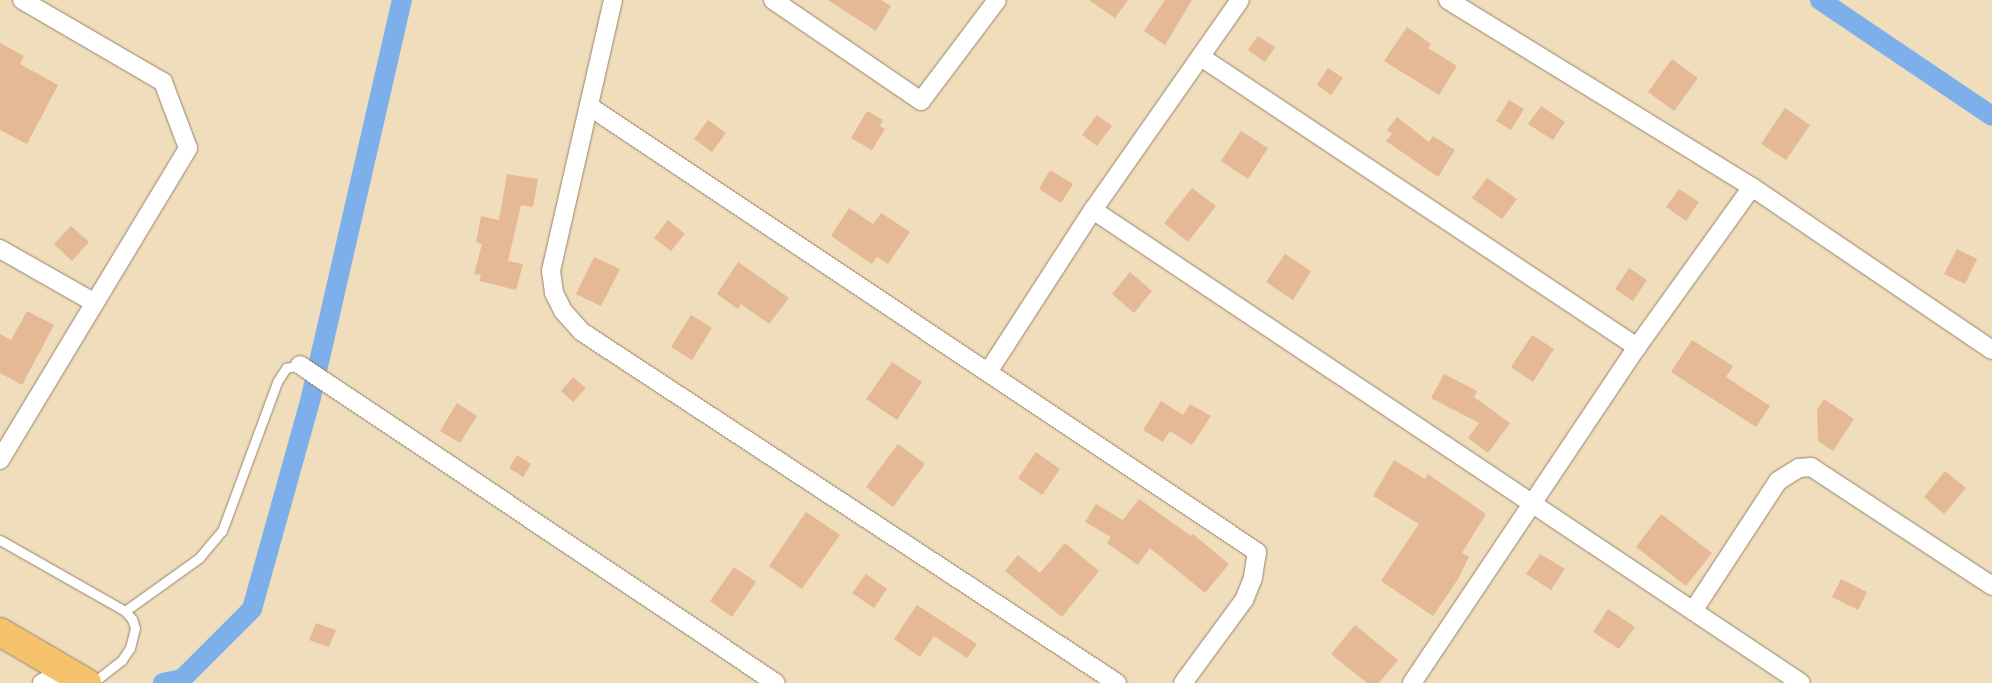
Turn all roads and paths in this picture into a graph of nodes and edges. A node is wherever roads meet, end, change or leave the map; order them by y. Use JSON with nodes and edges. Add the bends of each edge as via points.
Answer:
{"nodes":[{"id":1,"x":613,"y":0,"type":"edge"},
{"id":2,"x":772,"y":0,"type":"edge"},
{"id":3,"x":997,"y":0,"type":"edge"},
{"id":4,"x":1240,"y":0,"type":"edge"},
{"id":5,"x":1448,"y":0,"type":"edge"},
{"id":6,"x":28,"y":1,"type":"edge"},
{"id":7,"x":1201,"y":57,"type":"junction"},
{"id":8,"x":589,"y":106,"type":"junction"},
{"id":9,"x":1752,"y":187,"type":"junction"},
{"id":10,"x":1093,"y":210,"type":"junction"},
{"id":11,"x":0,"y":249,"type":"edge"},
{"id":12,"x":95,"y":303,"type":"junction"},
{"id":13,"x":1637,"y":347,"type":"junction"},
{"id":14,"x":1992,"y":350,"type":"edge"},
{"id":15,"x":300,"y":365,"type":"joint"},
{"id":16,"x":988,"y":372,"type":"junction"},
{"id":17,"x":0,"y":460,"type":"edge"},
{"id":18,"x":1532,"y":502,"type":"junction"},
{"id":19,"x":0,"y":540,"type":"edge"},
{"id":20,"x":1992,"y":586,"type":"edge"},
{"id":21,"x":125,"y":611,"type":"junction"},
{"id":22,"x":1693,"y":611,"type":"junction"},
{"id":23,"x":0,"y":632,"type":"edge"},
{"id":24,"x":76,"y":676,"type":"edge"},
{"id":25,"x":42,"y":683,"type":"edge"},
{"id":26,"x":93,"y":683,"type":"edge"},
{"id":27,"x":776,"y":683,"type":"edge"},
{"id":28,"x":1117,"y":683,"type":"edge"},
{"id":29,"x":1183,"y":683,"type":"edge"},
{"id":30,"x":1412,"y":683,"type":"edge"},
{"id":31,"x":1801,"y":683,"type":"edge"}],
"edges":[{"from":1,"to":8,"type":"street"},
{"from":2,"to":3,"type":"street","via":[[921,101]]},
{"from":4,"to":7,"type":"street"},
{"from":5,"to":9,"type":"street"},
{"from":6,"to":12,"type":"street","via":[[163,82],[188,148]]},
{"from":7,"to":10,"type":"street"},
{"from":7,"to":13,"type":"street"},
{"from":8,"to":16,"type":"street"},
{"from":8,"to":28,"type":"street","via":[[551,271],[554,293],[563,311],[582,332]]},
{"from":9,"to":13,"type":"street"},
{"from":9,"to":14,"type":"street"},
{"from":10,"to":16,"type":"street"},
{"from":10,"to":18,"type":"street"},
{"from":11,"to":12,"type":"street"},
{"from":12,"to":17,"type":"street"},
{"from":13,"to":18,"type":"street"},
{"from":15,"to":21,"type":"lane","via":[[286,368],[277,382],[222,531],[198,558]]},
{"from":15,"to":27,"type":"street"},
{"from":16,"to":29,"type":"street","via":[[1257,552],[1253,578],[1244,600]]},
{"from":18,"to":22,"type":"street"},
{"from":18,"to":30,"type":"street"},
{"from":19,"to":21,"type":"lane"},
{"from":20,"to":22,"type":"street","via":[[1812,467],[1799,468],[1778,481]]},
{"from":21,"to":26,"type":"lane","via":[[135,628],[130,648],[122,660]]},
{"from":22,"to":31,"type":"street"},
{"from":23,"to":24,"type":"main road"},
{"from":24,"to":25,"type":"street"}]}
